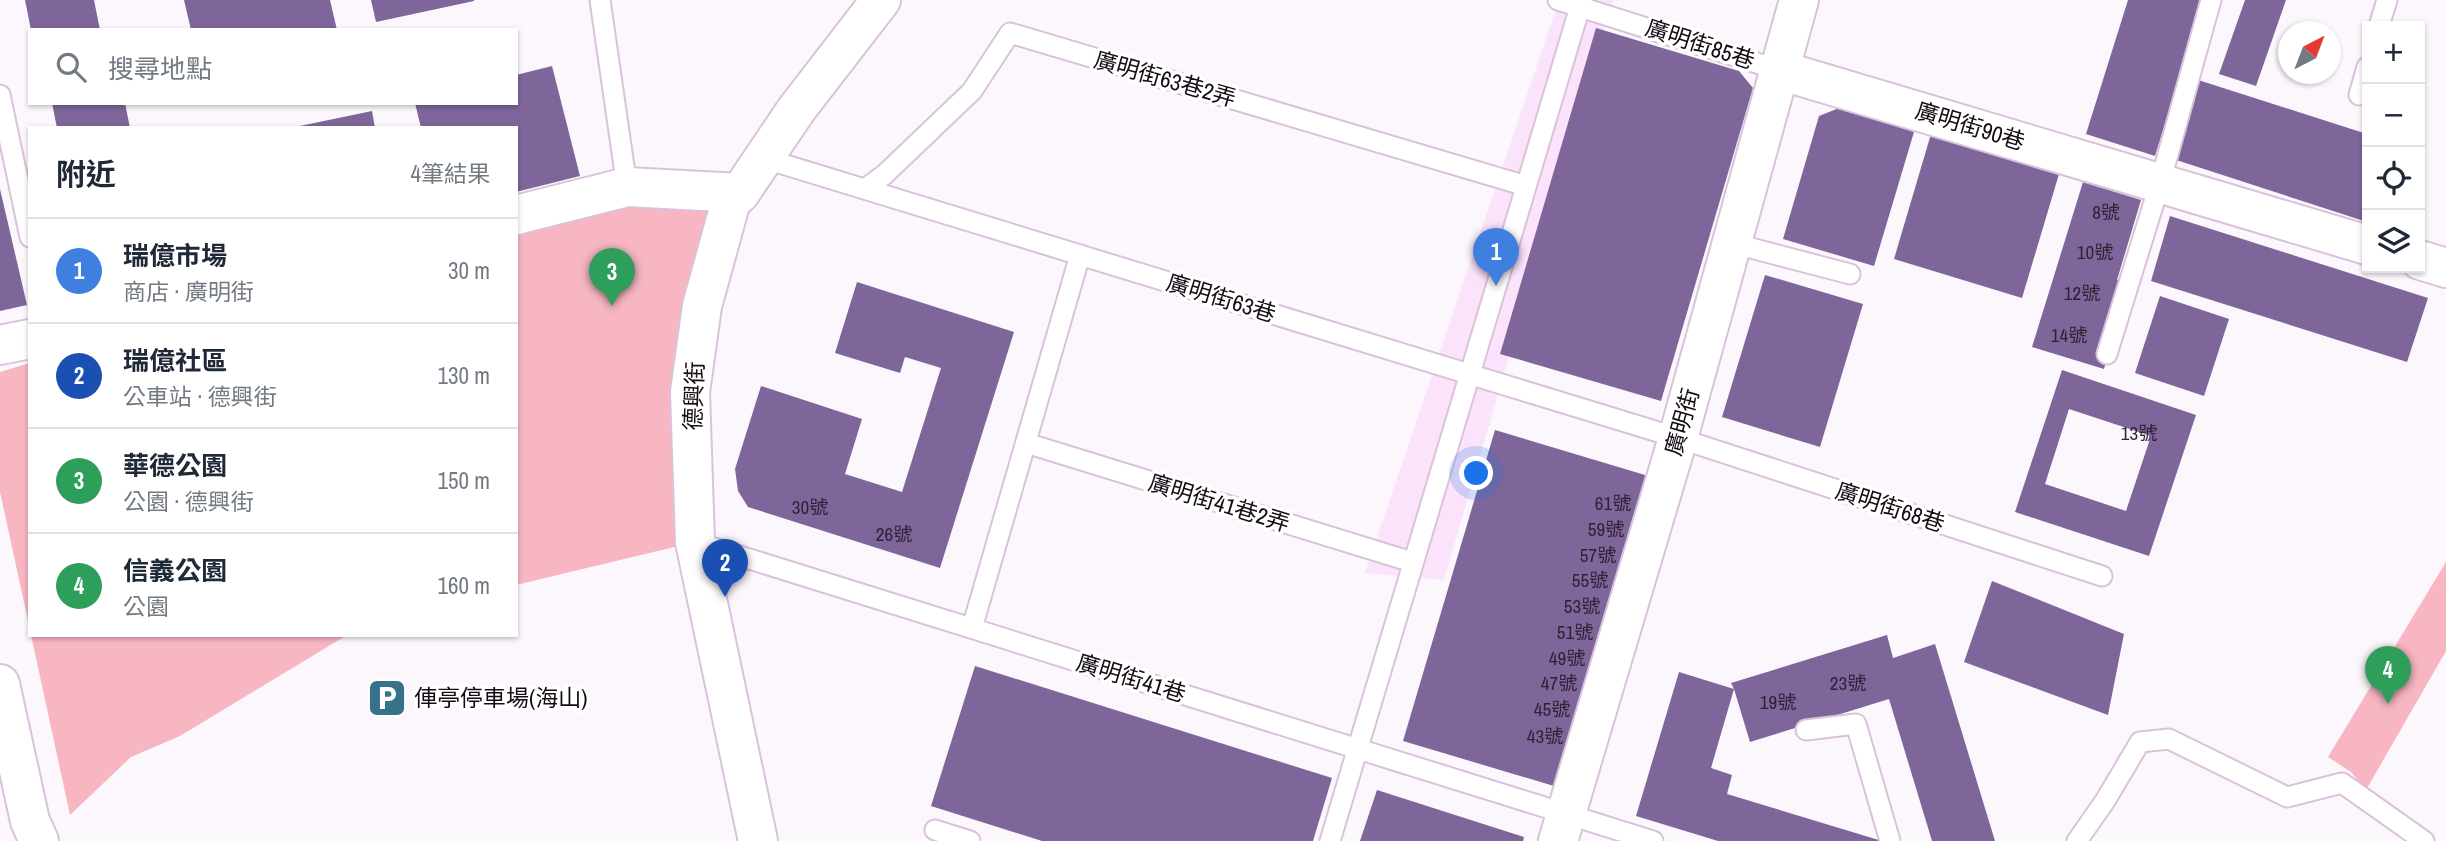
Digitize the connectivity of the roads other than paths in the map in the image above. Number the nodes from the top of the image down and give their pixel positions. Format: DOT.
graph roads {
  1 [pos="600,0"];
  2 [pos="881,0"];
  3 [pos="1558,0"];
  4 [pos="1799,0"];
  5 [pos="2211,0"];
  6 [pos="2387,0"];
  7 [pos="1581,3"];
  8 [pos="2381,21"];
  9 [pos="1779,70"];
  10 [pos="2362,84"];
  11 [pos="0,95"];
  12 [pos="2359,95"];
  13 [pos="764,158"];
  14 [pos="2160,183"];
  15 [pos="1526,186"];
  16 [pos="627,187"];
  17 [pos="864,189"];
  18 [pos="740,193"];
  19 [pos="518,214"];
  20 [pos="28,228"];
  21 [pos="1732,243"];
  22 [pos="2362,243"];
  23 [pos="1080,255"];
  24 [pos="2425,262"];
  25 [pos="2446,268"];
  26 [pos="1850,274"];
  27 [pos="28,339"];
  28 [pos="0,345"];
  29 [pos="2107,354"];
  30 [pos="1468,374"];
  31 [pos="1678,438"];
  32 [pos="1026,443"];
  33 [pos="695,542"];
  34 [pos="1412,562"];
  35 [pos="2102,576"];
  36 [pos="972,628"];
  37 [pos="0,684"];
  38 [pos="1806,730"];
  39 [pos="1356,748"];
  40 [pos="1562,827"];
  41 [pos="934,830"];
  42 [pos="34,831"];
  43 [pos="758,841"];
  44 [pos="970,841"];
  45 [pos="1330,841"];
  46 [pos="1653,841"];
  47 [pos="1890,841"];
  48 [pos="2077,841"];
  49 [pos="2424,841"];
  1 -- 16 [label="lane"];
  2 -- 13 [label="street, 德興街"];
  3 -- 7 [label="lane, 廣明街85巷"];
  4 -- 9 [label="street, 廣明街"];
  5 -- 14 [label="lane"];
  6 -- 8 [label="lane"];
  7 -- 9 [label="lane, 廣明街85巷"];
  7 -- 15 [label="lane"];
  9 -- 14 [label="street, 廣明街90巷"];
  9 -- 21 [label="street, 廣明街"];
  10 -- 12 [label="lane"];
  11 -- 20 [label="lane"];
  13 -- 17 [label="lane, 廣明街63巷"];
  13 -- 18 [label="street, 德興街"];
  14 -- 22 [label="street, 廣明街90巷"];
  14 -- 29 [label="lane"];
  15 -- 17 [label="lane, 廣明街63巷2弄"];
  15 -- 30 [label="lane"];
  16 -- 18 [label="street"];
  16 -- 19 [label="street"];
  17 -- 23 [label="lane, 廣明街63巷"];
  18 -- 33 [label="street, 德興街"];
  21 -- 26 [label="lane"];
  21 -- 31 [label="street, 廣明街"];
  23 -- 30 [label="lane, 廣明街63巷"];
  23 -- 32 [label="lane"];
  24 -- 25 [label="street"];
  27 -- 28 [label="street"];
  30 -- 31 [label="lane, 廣明街63巷"];
  30 -- 34 [label="lane"];
  31 -- 35 [label="lane, 廣明街68巷"];
  31 -- 40 [label="street, 廣明街"];
  32 -- 34 [label="lane, 廣明街41巷2弄"];
  32 -- 36 [label="lane"];
  33 -- 36 [label="lane, 廣明街41巷"];
  33 -- 43 [label="street, 德興街"];
  34 -- 39 [label="lane"];
  36 -- 39 [label="lane, 廣明街41巷"];
  37 -- 42 [label="street"];
  38 -- 47 [label="lane"];
  39 -- 40 [label="lane, 廣明街41巷"];
  39 -- 45 [label="lane"];
  40 -- 46 [label="lane, 廣明街41巷"];
  41 -- 44 [label="lane"];
  48 -- 49 [label="lane"];
}
